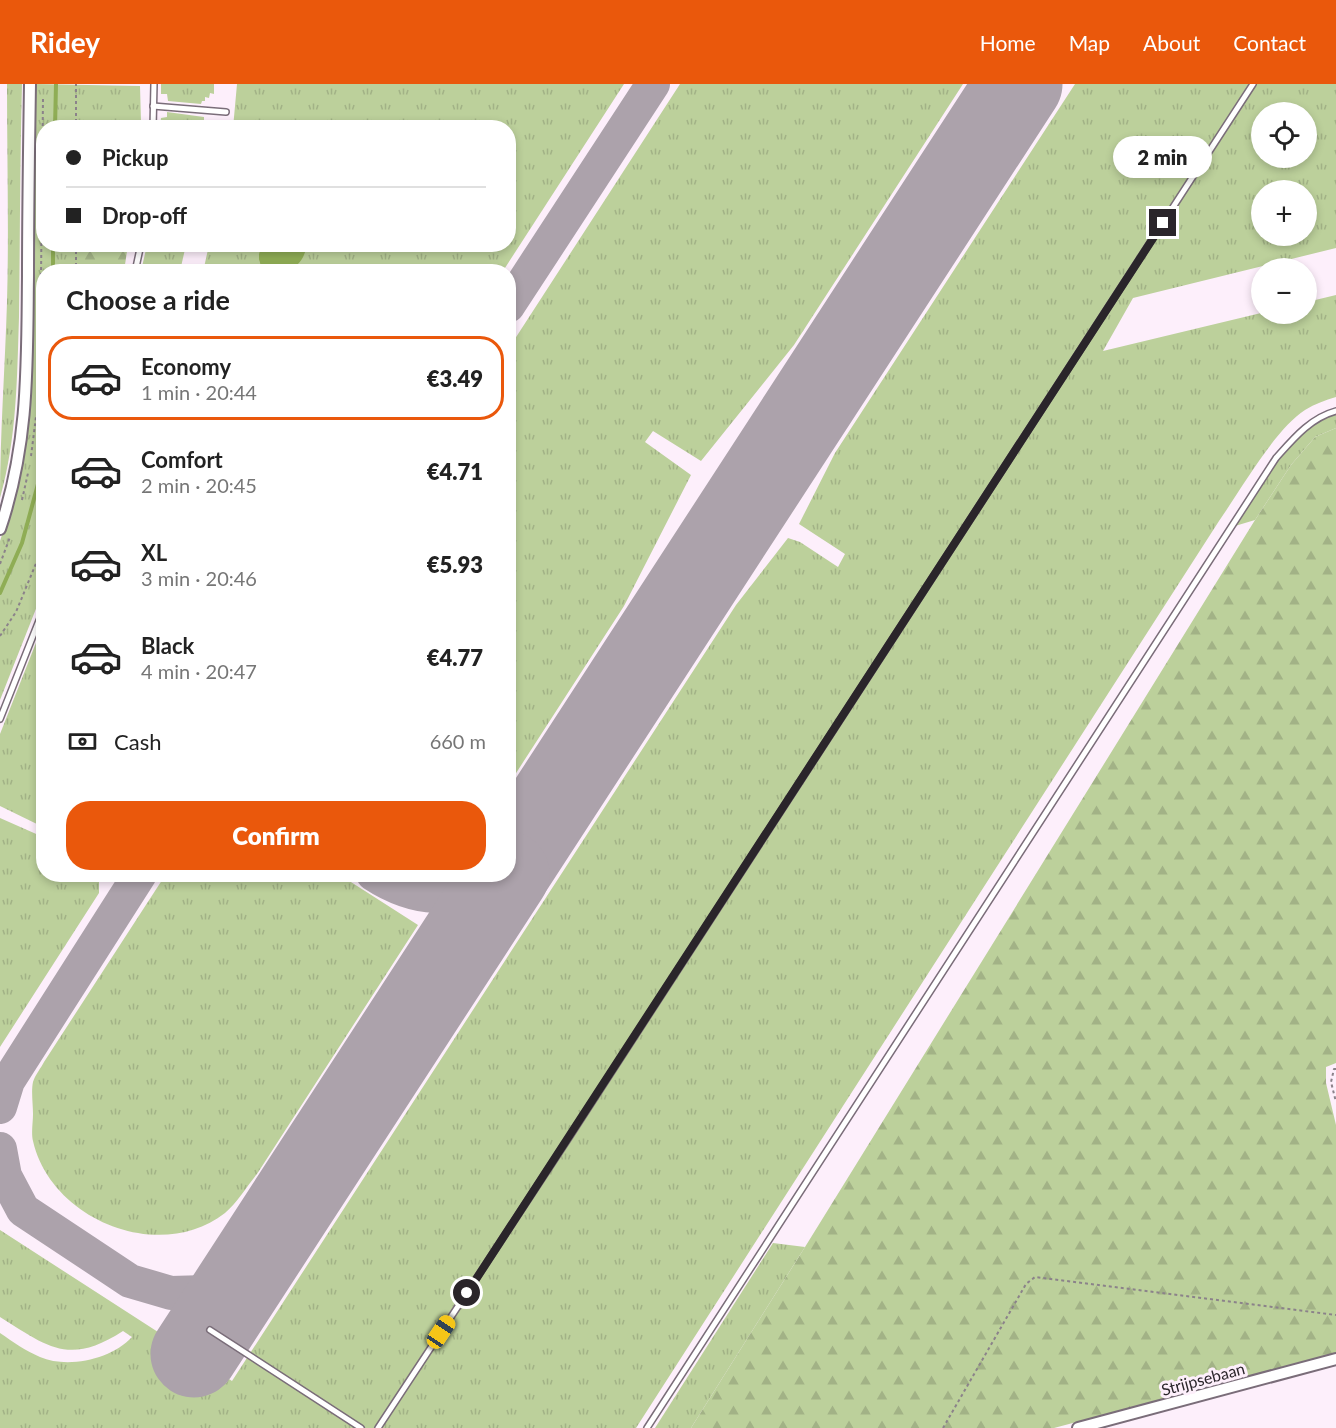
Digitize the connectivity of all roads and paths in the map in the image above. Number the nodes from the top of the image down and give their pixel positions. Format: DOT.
graph roads {
  1 [pos="30,84"];
  2 [pos="76,84"];
  3 [pos="154,84"];
  4 [pos="1253,84"];
  5 [pos="153,106"];
  6 [pos="226,112"];
  7 [pos="76,120"];
  8 [pos="153,120"];
  9 [pos="1336,411"];
  10 [pos="0,529"];
  11 [pos="36,563"];
  12 [pos="36,628"];
  13 [pos="0,636"];
  14 [pos="0,719"];
  15 [pos="1336,1069"];
  16 [pos="1336,1102"];
  17 [pos="1336,1315"];
  18 [pos="210,1330"];
  19 [pos="1336,1359"];
  20 [pos="361,1428"];
  21 [pos="378,1428"];
  22 [pos="647,1428"];
  23 [pos="943,1428"];
  24 [pos="1078,1428"];
  1 -- 10 [label="street"];
  2 -- 7 [label="path"];
  3 -- 5 [label="lane"];
  4 -- 21 [label="lane"];
  5 -- 6 [label="lane"];
  5 -- 8 [label="lane"];
  9 -- 22 [label="lane"];
  11 -- 13 [label="path"];
  12 -- 14 [label="lane"];
  15 -- 16 [label="path"];
  17 -- 23 [label="path"];
  18 -- 20 [label="lane"];
  19 -- 24 [label="street, Strijpsebaan"];
}
